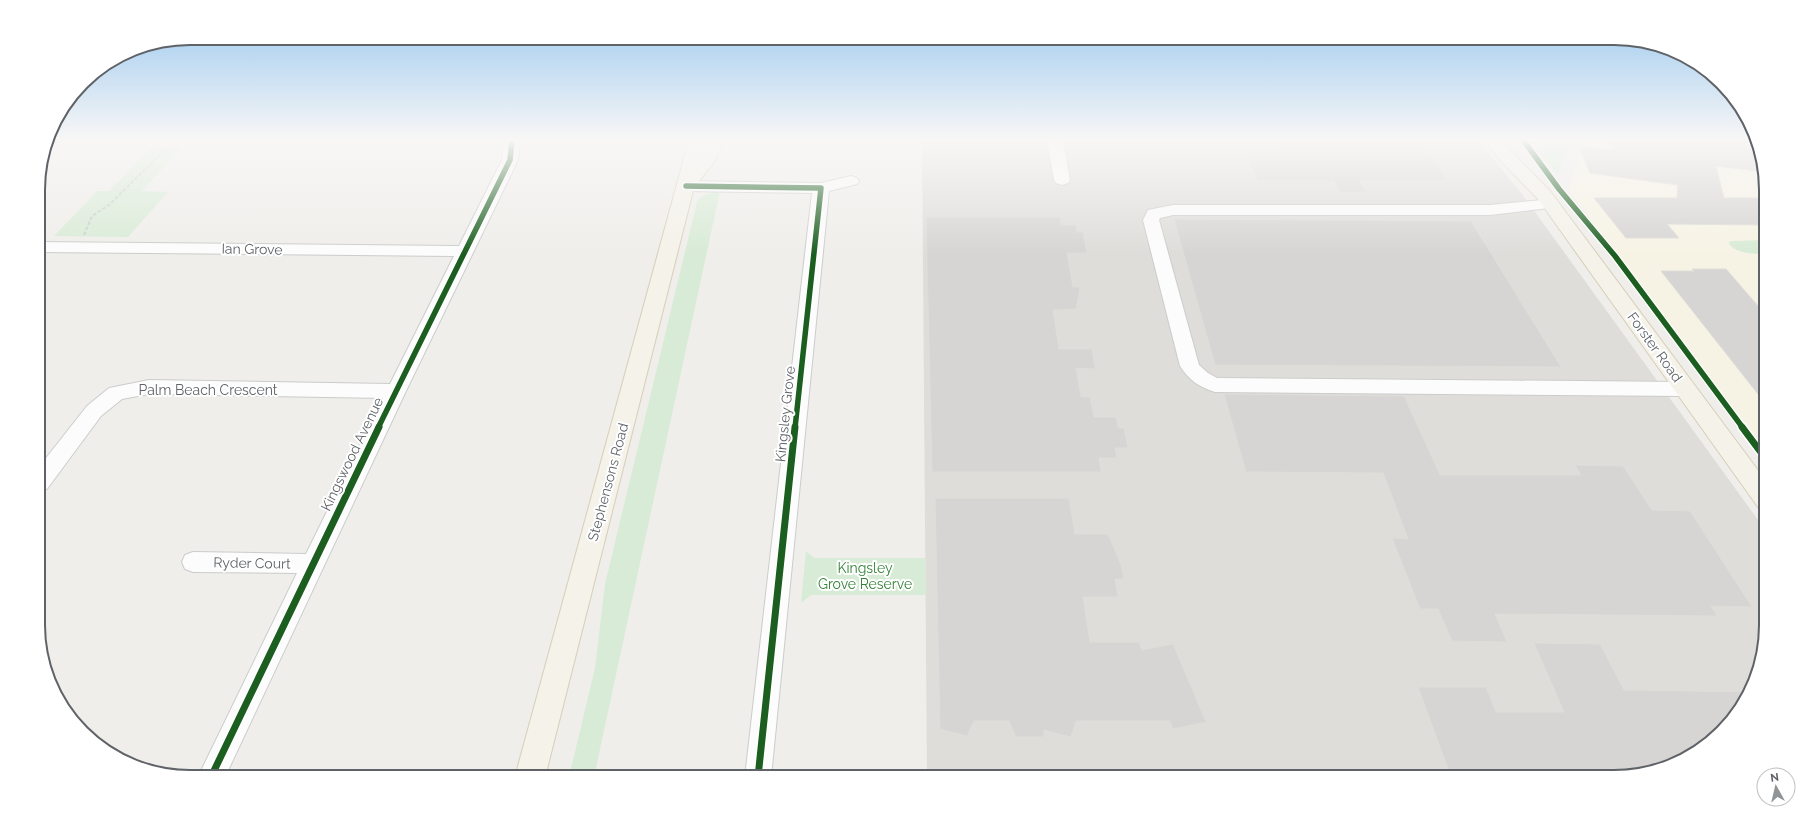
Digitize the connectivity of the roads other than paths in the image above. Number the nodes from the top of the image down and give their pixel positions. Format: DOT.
graph roads {
  1 [pos="501,178"];
  2 [pos="688,178"];
  3 [pos="692,178"];
  4 [pos="1527,178"];
  5 [pos="1537,178"];
  6 [pos="851,180"];
  7 [pos="686,186"];
  8 [pos="821,188"];
  9 [pos="1548,200"];
  10 [pos="45,247"];
  11 [pos="465,251"];
  12 [pos="1685,389"];
  13 [pos="396,391"];
  14 [pos="45,475"];
  15 [pos="1759,490"];
  16 [pos="193,562"];
  17 [pos="312,564"];
  18 [pos="214,770"];
  19 [pos="532,770"];
  20 [pos="759,770"];
  1 -- 11 [label="street, Kingswood Avenue"];
  2 -- 7 [label="main road, Stephensons Road"];
  3 -- 7 [label="main road, Stephensons Road"];
  4 -- 9 [label="main road, Forster Road"];
  5 -- 9 [label="main road, Forster Road"];
  6 -- 8 [label="street"];
  7 -- 8 [label="street"];
  7 -- 19 [label="main road, Stephensons Road"];
  8 -- 20 [label="street, Kingsley Grove"];
  9 -- 12 [label="main road, Forster Road"];
  9 -- 12 [label="street"];
  10 -- 11 [label="street, Ian Grove"];
  11 -- 13 [label="street, Kingswood Avenue"];
  12 -- 15 [label="main road, Forster Road"];
  13 -- 14 [label="street, Palm Beach Crescent"];
  13 -- 17 [label="street, Kingswood Avenue"];
  16 -- 17 [label="street, Ryder Court"];
  17 -- 18 [label="street, Kingswood Avenue"];
}
